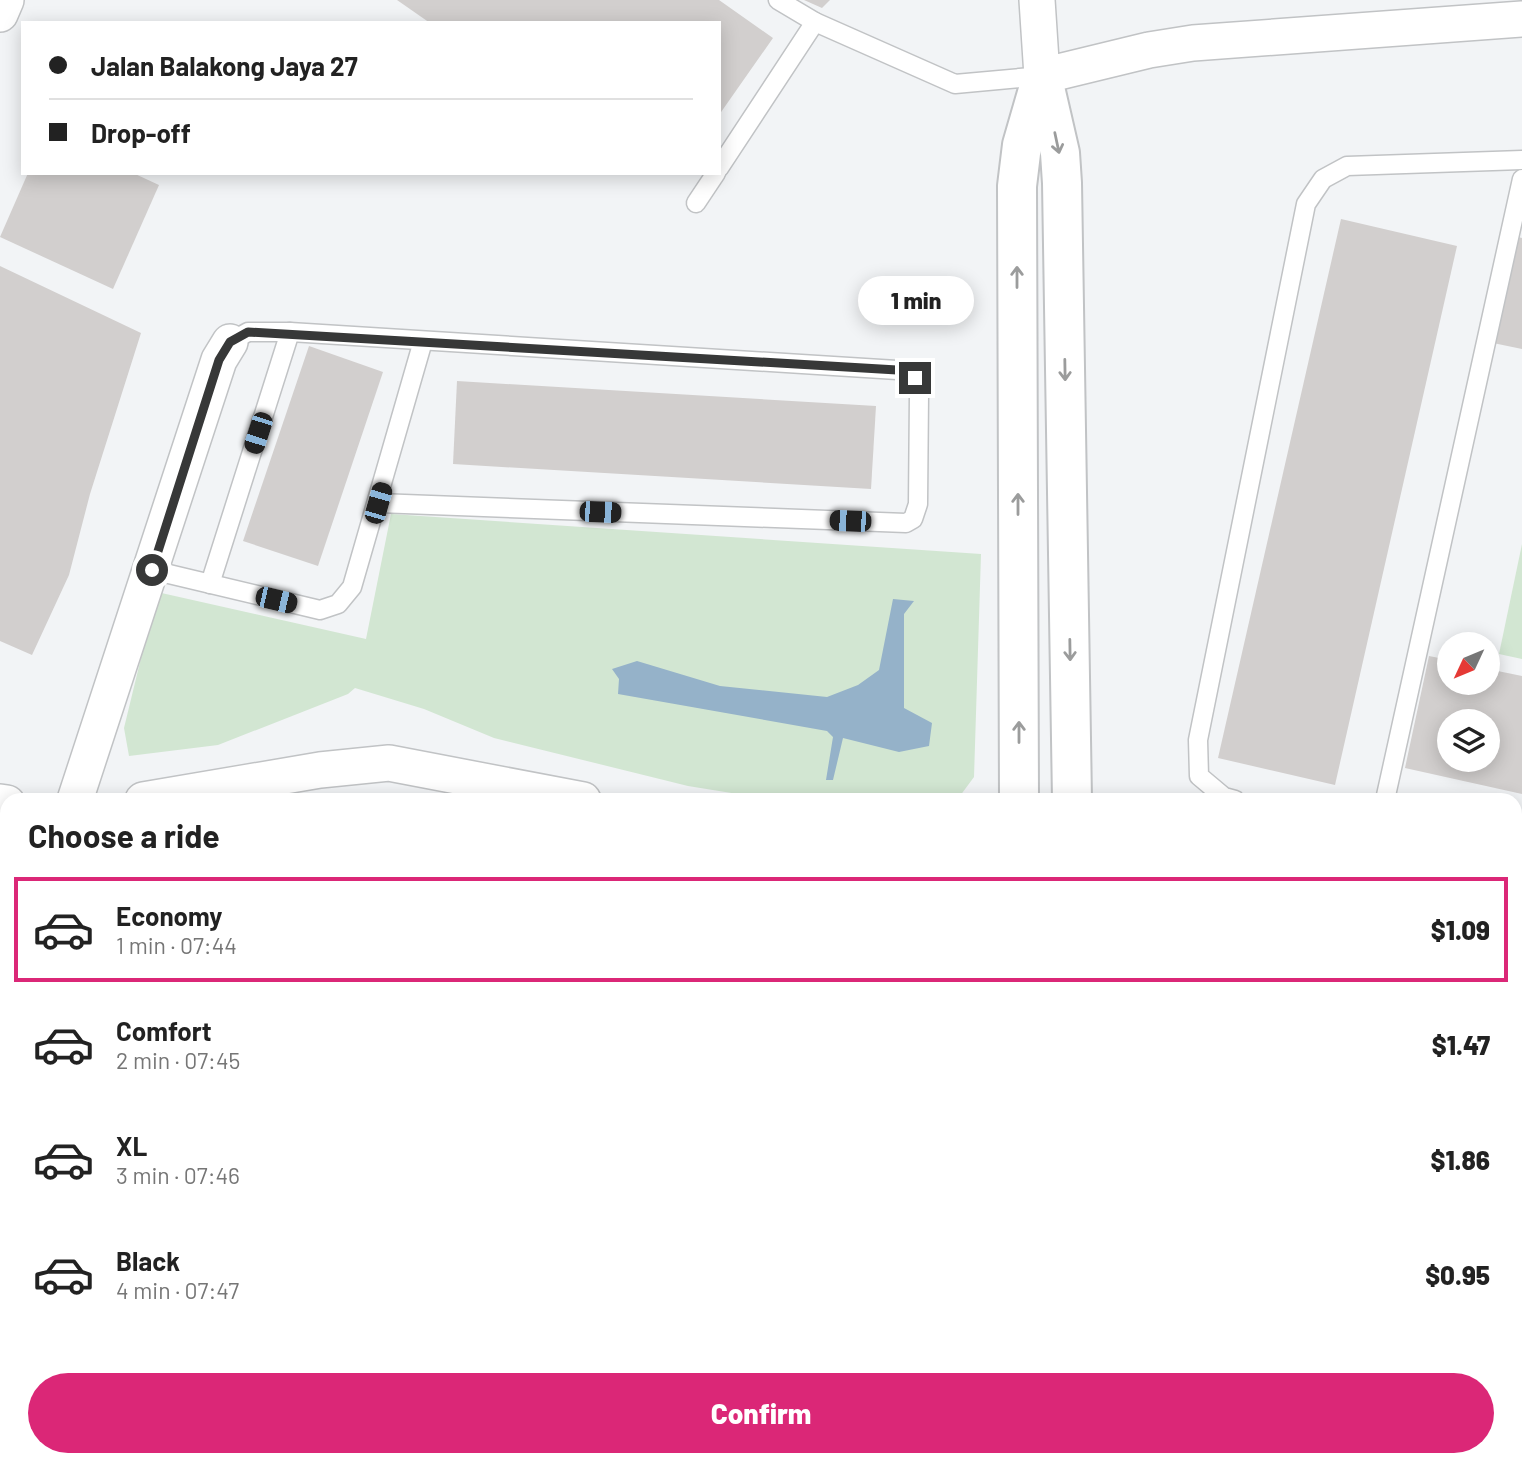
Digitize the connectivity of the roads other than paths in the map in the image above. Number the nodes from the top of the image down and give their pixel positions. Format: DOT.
graph roads {
  1 [pos="6,0"];
  2 [pos="778,0"];
  3 [pos="1037,0"];
  4 [pos="0,13"];
  5 [pos="1522,19"];
  6 [pos="815,22"];
  7 [pos="1042,76"];
  8 [pos="1522,160"];
  9 [pos="721,165"];
  10 [pos="715,175"];
  11 [pos="1522,180"];
  12 [pos="696,203"];
  13 [pos="1518,208"];
  14 [pos="290,332"];
  15 [pos="423,341"];
  16 [pos="230,342"];
  17 [pos="378,503"];
  18 [pos="152,570"];
  19 [pos="210,584"];
  20 [pos="77,793"];
  21 [pos="184,793"];
  22 [pos="546,793"];
  23 [pos="1019,793"];
  24 [pos="1072,793"];
  25 [pos="1219,793"];
  26 [pos="1387,793"];
  1 -- 4 [label="street"];
  2 -- 6 [label="lane"];
  3 -- 7 [label="street"];
  5 -- 7 [label="street"];
  6 -- 7 [label="lane"];
  6 -- 9 [label="lane"];
  23 -- 7 [label="street, one-way"];
  7 -- 24 [label="street, one-way"];
  8 -- 25 [label="lane"];
  10 -- 12 [label="lane"];
  11 -- 13 [label="lane"];
  13 -- 26 [label="lane"];
  14 -- 15 [label="lane"];
  14 -- 16 [label="lane"];
  14 -- 19 [label="lane"];
  15 -- 17 [label="lane"];
  15 -- 17 [label="lane"];
  16 -- 18 [label="street"];
  17 -- 19 [label="lane"];
  18 -- 19 [label="lane"];
  18 -- 20 [label="street"];
  21 -- 22 [label="street"];
}
